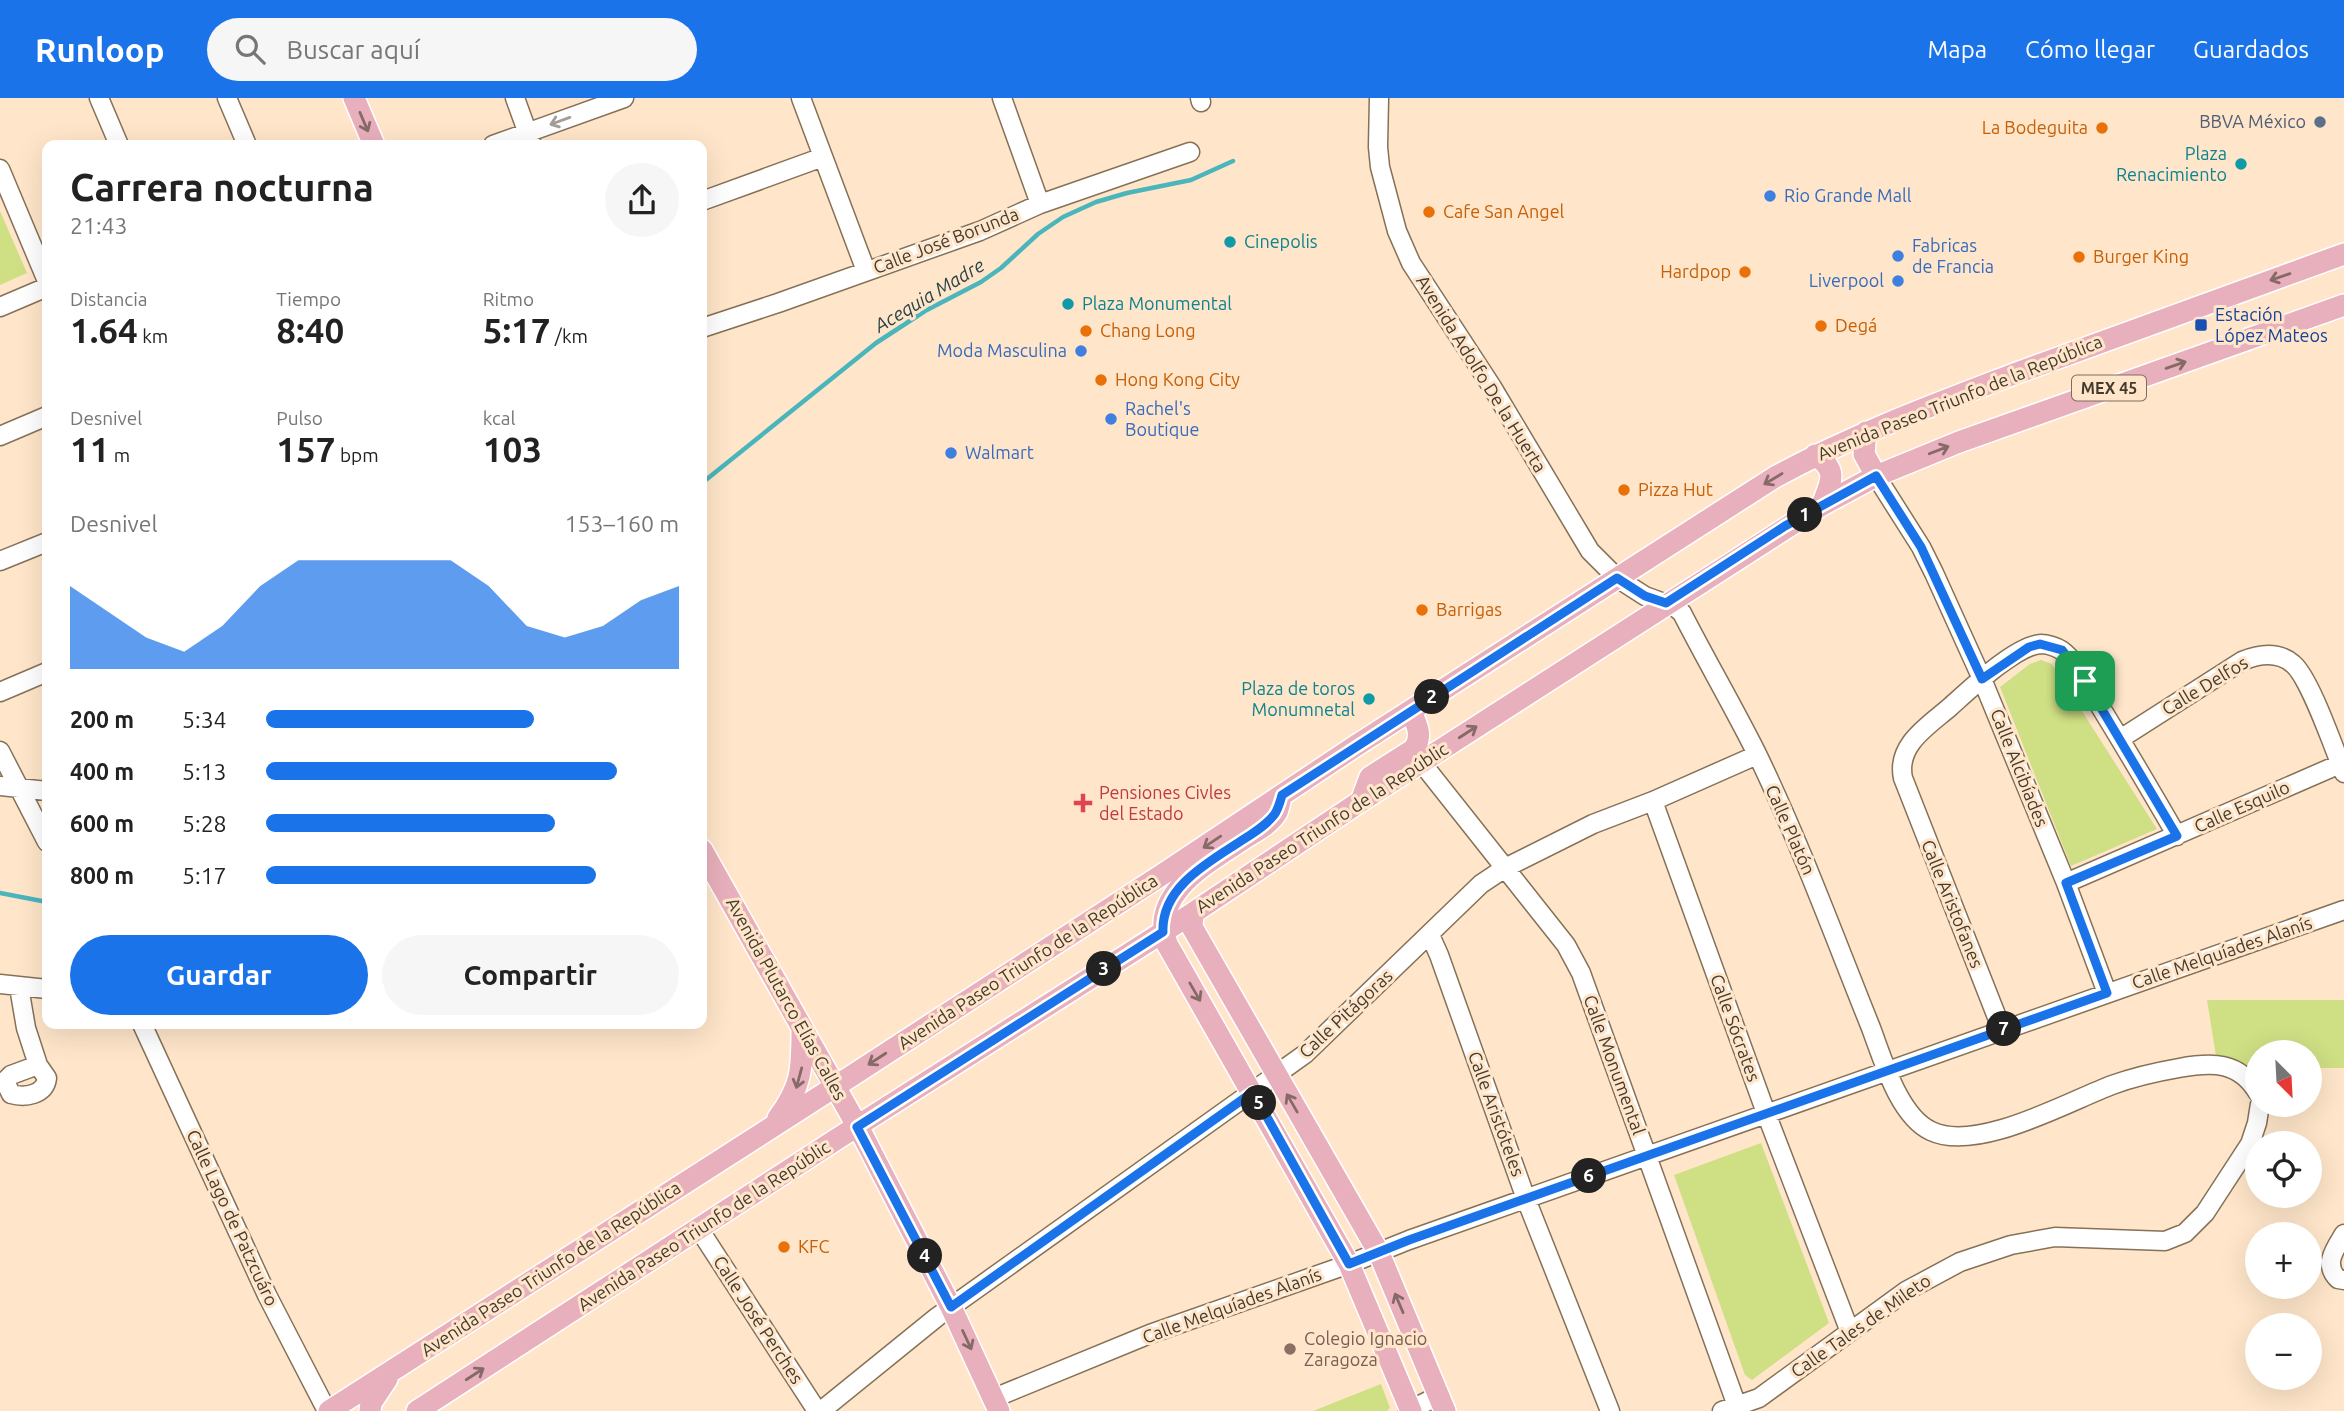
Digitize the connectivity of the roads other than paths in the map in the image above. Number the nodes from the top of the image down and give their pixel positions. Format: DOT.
graph roads {
  1 [pos="99,98"];
  2 [pos="227,98"];
  3 [pos="354,98"];
  4 [pos="515,98"];
  5 [pos="625,98"];
  6 [pos="801,98"];
  7 [pos="1002,98"];
  8 [pos="1379,98"];
  9 [pos="529,139"];
  10 [pos="117,140"];
  11 [pos="245,140"];
  12 [pos="372,140"];
  13 [pos="1190,152"];
  14 [pos="823,157"];
  15 [pos="0,169"];
  16 [pos="707,199"];
  17 [pos="1040,204"];
  18 [pos="2344,254"];
  19 [pos="42,269"];
  20 [pos="866,271"];
  21 [pos="42,289"];
  22 [pos="2344,305"];
  23 [pos="0,307"];
  24 [pos="707,326"];
  25 [pos="42,418"];
  26 [pos="1866,432"];
  27 [pos="0,436"];
  28 [pos="1815,455"];
  29 [pos="1876,476"];
  30 [pos="1822,505"];
  31 [pos="42,544"];
  32 [pos="0,561"];
  33 [pos="1617,578"];
  34 [pos="1666,603"];
  35 [pos="42,675"];
  36 [pos="1982,679"];
  37 [pos="0,692"];
  38 [pos="1411,711"];
  39 [pos="2120,739"];
  40 [pos="0,751"];
  41 [pos="1757,755"];
  42 [pos="1421,762"];
  43 [pos="2342,768"];
  44 [pos="0,786"];
  45 [pos="19,787"];
  46 [pos="42,790"];
  47 [pos="1282,795"];
  48 [pos="1361,801"];
  49 [pos="1653,801"];
  50 [pos="42,832"];
  51 [pos="2177,836"];
  52 [pos="707,859"];
  53 [pos="1210,862"];
  54 [pos="1505,868"];
  55 [pos="2066,883"];
  56 [pos="1226,891"];
  57 [pos="2344,910"];
  58 [pos="1193,913"];
  59 [pos="1163,932"];
  60 [pos="1430,935"];
  61 [pos="0,984"];
  62 [pos="19,987"];
  63 [pos="42,989"];
  64 [pos="2107,993"];
  65 [pos="802,1025"];
  66 [pos="144,1029"];
  67 [pos="2002,1030"];
  68 [pos="38,1065"];
  69 [pos="1887,1071"];
  70 [pos="1276,1075"];
  71 [pos="2245,1076"];
  72 [pos="836,1086"];
  73 [pos="1253,1092"];
  74 [pos="1766,1113"];
  75 [pos="2259,1117"];
  76 [pos="774,1124"];
  77 [pos="857,1127"];
  78 [pos="1647,1156"];
  79 [pos="1526,1199"];
  80 [pos="699,1229"];
  81 [pos="2344,1234"];
  82 [pos="1379,1253"];
  83 [pos="1349,1264"];
  84 [pos="2344,1280"];
  85 [pos="951,1307"];
  86 [pos="1850,1332"];
  87 [pos="393,1372"];
  88 [pos="1441,1404"];
  89 [pos="997,1405"];
  90 [pos="431,1407"];
  91 [pos="1729,1409"];
  92 [pos="328,1411"];
  93 [pos="370,1411"];
  94 [pos="819,1411"];
  95 [pos="1410,1411"];
  96 [pos="1610,1411"];
  1 -- 10 [label="street"];
  2 -- 11 [label="street"];
  3 -- 12 [label="main road, one-way"];
  4 -- 9 [label="street"];
  5 -- 9 [label="street, one-way"];
  6 -- 14 [label="street"];
  7 -- 17 [label="street"];
  8 -- 33 [label="street, Avenida Adolfo De la Huerta"];
  13 -- 17 [label="street, Calle José Borunda"];
  14 -- 16 [label="street"];
  14 -- 20 [label="street"];
  15 -- 19 [label="street"];
  17 -- 20 [label="street, Calle José Borunda"];
  18 -- 26 [label="main road, Avenida Paseo Triunfo de la República / MEX 45, one-way"];
  20 -- 24 [label="street, Calle José Borunda"];
  21 -- 23 [label="street"];
  29 -- 22 [label="main road, MEX 45, one-way"];
  25 -- 27 [label="street"];
  26 -- 28 [label="main road, Avenida Paseo Triunfo de la República / MEX 45"];
  26 -- 29 [label="main road"];
  28 -- 30 [label="main road"];
  28 -- 33 [label="main road, Avenida Paseo Triunfo de la República / MEX 45, one-way"];
  29 -- 30 [label="main road, Avenida Paseo Triunfo de la Repúblic / MEX 45"];
  29 -- 36 [label="street, Calle Alcibíades"];
  30 -- 34 [label="main road, Avenida Paseo Triunfo de la Repúblic / MEX 45"];
  31 -- 32 [label="street"];
  33 -- 34 [label="street, Avenida Adolfo De la Huerta"];
  33 -- 38 [label="main road, Avenida Paseo Triunfo de la República / MEX 45"];
  34 -- 41 [label="street, Calle Platón"];
  42 -- 34 [label="main road, Avenida Paseo Triunfo de la Repúblic / MEX 45, one-way"];
  35 -- 37 [label="street"];
  36 -- 39 [label="street"];
  36 -- 55 [label="street, Calle Alcibíades"];
  36 -- 67 [label="street, Calle Aristofanes"];
  38 -- 47 [label="main road, Avenida Paseo Triunfo de la República / MEX 45"];
  38 -- 48 [label="main road"];
  39 -- 43 [label="street, Calle Delfos"];
  39 -- 51 [label="street"];
  40 -- 45 [label="street"];
  41 -- 49 [label="street, Calle Pitágoras"];
  41 -- 69 [label="street, Calle Platón"];
  42 -- 48 [label="main road, Avenida Paseo Triunfo de la Repúblic / MEX 45"];
  42 -- 54 [label="street, Calle Monumental"];
  43 -- 51 [label="street, Calle Esquilo"];
  44 -- 45 [label="street"];
  45 -- 46 [label="street"];
  45 -- 50 [label="street"];
  47 -- 53 [label="main road"];
  47 -- 72 [label="main road, Avenida Paseo Triunfo de la República / MEX 45, one-way"];
  48 -- 56 [label="main road, Avenida Paseo Triunfo de la Repúblic / MEX 45"];
  49 -- 54 [label="street, Calle Pitágoras"];
  49 -- 74 [label="street, Calle Sócrates"];
  51 -- 55 [label="street, Calle Esquilo"];
  52 -- 65 [label="main road, Avenida Plutarco Elías Calles"];
  53 -- 56 [label="main road"];
  53 -- 59 [label="main road"];
  54 -- 60 [label="street, Calle Pitágoras"];
  54 -- 78 [label="street, Calle Monumental"];
  55 -- 64 [label="street, Calle Alcibíades"];
  56 -- 58 [label="main road, Avenida Paseo Triunfo de la Repúblic / MEX 45"];
  57 -- 64 [label="street, Calle Melquíades Alanís"];
  58 -- 59 [label="main road, Avenida Paseo Triunfo de la Repúblic / MEX 45"];
  58 -- 70 [label="main road"];
  59 -- 73 [label="main road, one-way"];
  59 -- 77 [label="main road, Avenida Paseo Triunfo de la Repúblic / MEX 45"];
  60 -- 70 [label="street, Calle Pitágoras"];
  60 -- 79 [label="street, Calle Aristóteles"];
  61 -- 62 [label="street"];
  62 -- 63 [label="street"];
  62 -- 68 [label="street"];
  64 -- 67 [label="street, Calle Melquíades Alanís"];
  65 -- 72 [label="main road, Avenida Plutarco Elías Calles"];
  65 -- 76 [label="main road, one-way"];
  66 -- 92 [label="street, Calle Lago de Patzcuáro"];
  67 -- 69 [label="street, Calle Melquíades Alanís"];
  69 -- 71 [label="street"];
  69 -- 74 [label="street, Calle Melquíades Alanís"];
  70 -- 73 [label="street, Calle Pitágoras"];
  82 -- 70 [label="main road, one-way"];
  72 -- 76 [label="main road, Avenida Paseo Triunfo de la República / MEX 45"];
  72 -- 77 [label="main road, Avenida Plutarco Elías Calles"];
  73 -- 83 [label="main road"];
  73 -- 85 [label="street, Calle Pitágoras"];
  74 -- 78 [label="street, Calle Melquíades Alanís"];
  74 -- 86 [label="street, Calle Sócrates"];
  75 -- 86 [label="street, Calle Tales de Mileto"];
  76 -- 87 [label="main road, Avenida Paseo Triunfo de la República / MEX 45"];
  77 -- 80 [label="main road, Avenida Paseo Triunfo de la Repúblic / MEX 45"];
  77 -- 85 [label="main road, Avenida Plutarco Elías Calles"];
  78 -- 79 [label="street, Calle Melquíades Alanís"];
  78 -- 91 [label="street, Calle Monumental"];
  79 -- 82 [label="street, Calle Melquíades Alanís"];
  79 -- 96 [label="street, Calle Aristóteles"];
  90 -- 80 [label="main road, Avenida Paseo Triunfo de la Repúblic / MEX 45, one-way"];
  80 -- 94 [label="street, Calle José Perches"];
  81 -- 84 [label="street"];
  82 -- 83 [label="street, Calle Melquíades Alanís"];
  88 -- 82 [label="main road, one-way"];
  83 -- 89 [label="street, Calle Melquíades Alanís"];
  83 -- 95 [label="main road"];
  85 -- 89 [label="main road, Avenida Plutarco Elías Calles, one-way"];
  85 -- 94 [label="street, Calle Pitágoras"];
  86 -- 91 [label="street, Calle Tales de Mileto"];
  87 -- 92 [label="main road, Avenida Paseo Triunfo de la República / MEX 45"];
  87 -- 93 [label="main road"];
  88 -- 95 [label="street"];
}
